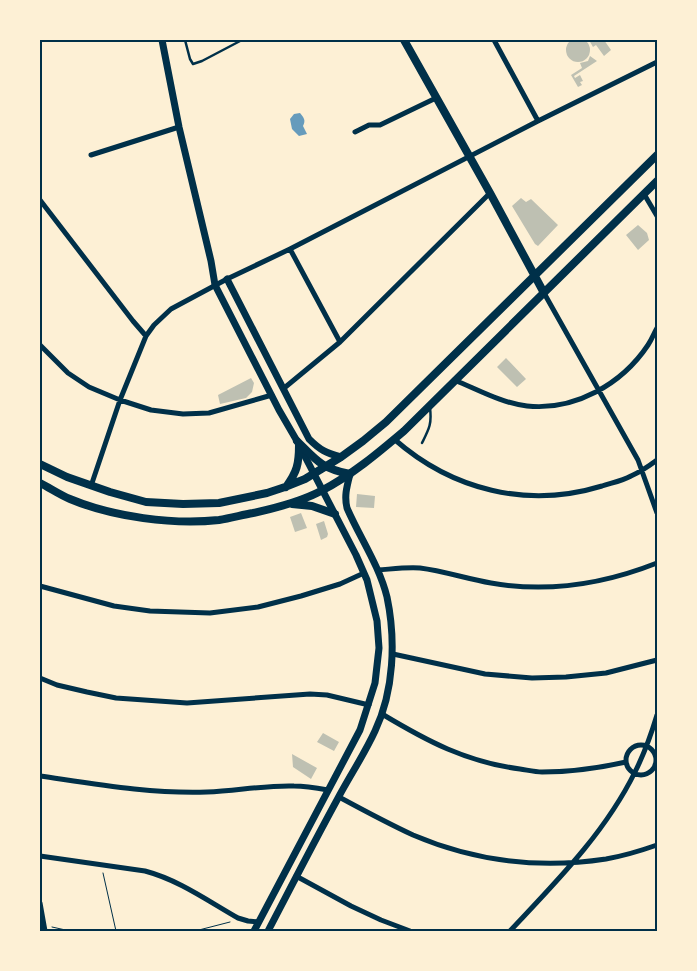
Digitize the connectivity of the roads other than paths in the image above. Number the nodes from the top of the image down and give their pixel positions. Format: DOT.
graph roads {
  1 [pos="162,40"];
  2 [pos="185,40"];
  3 [pos="242,40"];
  4 [pos="404,40"];
  5 [pos="494,40"];
  6 [pos="657,62"];
  7 [pos="436,98"];
  8 [pos="538,121"];
  9 [pos="179,126"];
  10 [pos="355,132"];
  11 [pos="91,154"];
  12 [pos="657,155"];
  13 [pos="469,156"];
  14 [pos="657,181"];
  15 [pos="490,193"];
  16 [pos="644,194"];
  17 [pos="40,200"];
  18 [pos="657,216"];
  19 [pos="290,249"];
  20 [pos="534,277"];
  21 [pos="227,279"];
  22 [pos="215,285"];
  23 [pos="544,292"];
  24 [pos="657,328"];
  25 [pos="146,336"];
  26 [pos="340,342"];
  27 [pos="40,345"];
  28 [pos="454,380"];
  29 [pos="283,390"];
  30 [pos="599,390"];
  31 [pos="272,396"];
  32 [pos="120,400"];
  33 [pos="430,404"];
  34 [pos="394,439"];
  35 [pos="298,443"];
  36 [pos="422,443"];
  37 [pos="341,457"];
  38 [pos="657,460"];
  39 [pos="40,464"];
  40 [pos="325,467"];
  41 [pos="642,470"];
  42 [pos="313,474"];
  43 [pos="350,474"];
  44 [pos="40,483"];
  45 [pos="91,486"];
  46 [pos="285,487"];
  47 [pos="322,490"];
  48 [pos="290,504"];
  49 [pos="657,513"];
  50 [pos="335,514"];
  51 [pos="657,563"];
  52 [pos="378,570"];
  53 [pos="364,573"];
  54 [pos="40,586"];
  55 [pos="393,654"];
  56 [pos="657,660"];
  57 [pos="40,678"];
  58 [pos="369,705"];
  59 [pos="382,714"];
  60 [pos="657,715"];
  61 [pos="647,745"];
  62 [pos="657,755"];
  63 [pos="626,762"];
  64 [pos="634,773"];
  65 [pos="40,776"];
  66 [pos="328,790"];
  67 [pos="338,796"];
  68 [pos="657,845"];
  69 [pos="40,856"];
  70 [pos="572,862"];
  71 [pos="296,876"];
  72 [pos="40,903"];
  73 [pos="259,922"];
  74 [pos="398,929"];
  75 [pos="45,931"];
  76 [pos="254,931"];
  77 [pos="268,931"];
  78 [pos="410,931"];
  79 [pos="510,931"];
  1 -- 9 [label="street"];
  2 -- 3 [label="lane"];
  4 -- 7 [label="main road"];
  5 -- 8 [label="street"];
  6 -- 8 [label="street"];
  7 -- 10 [label="street"];
  7 -- 13 [label="main road"];
  8 -- 13 [label="street"];
  9 -- 11 [label="street"];
  9 -- 22 [label="street"];
  12 -- 20 [label="main road"];
  13 -- 15 [label="main road"];
  13 -- 19 [label="street"];
  14 -- 16 [label="main road"];
  15 -- 20 [label="main road"];
  15 -- 26 [label="street"];
  16 -- 18 [label="street"];
  16 -- 23 [label="main road"];
  17 -- 25 [label="street"];
  19 -- 21 [label="street"];
  19 -- 26 [label="street"];
  20 -- 23 [label="main road"];
  20 -- 37 [label="main road"];
  21 -- 22 [label="street"];
  21 -- 29 [label="street"];
  22 -- 25 [label="street"];
  22 -- 31 [label="street"];
  23 -- 28 [label="main road"];
  23 -- 30 [label="street"];
  24 -- 30 [label="street"];
  25 -- 32 [label="street"];
  26 -- 29 [label="street"];
  27 -- 32 [label="street"];
  28 -- 30 [label="street"];
  28 -- 33 [label="main road"];
  29 -- 37 [label="street"];
  30 -- 41 [label="street"];
  31 -- 32 [label="street"];
  31 -- 35 [label="street"];
  32 -- 45 [label="street"];
  33 -- 34 [label="main road"];
  33 -- 36 [label="lane"];
  34 -- 41 [label="street"];
  34 -- 43 [label="main road"];
  35 -- 40 [label="main road"];
  35 -- 42 [label="street"];
  35 -- 46 [label="main road"];
  37 -- 40 [label="main road"];
  38 -- 41 [label="street"];
  39 -- 45 [label="main road"];
  40 -- 42 [label="main road"];
  40 -- 43 [label="main road"];
  41 -- 49 [label="street"];
  42 -- 46 [label="main road"];
  42 -- 47 [label="street"];
  43 -- 47 [label="main road"];
  43 -- 52 [label="street"];
  44 -- 48 [label="main road"];
  45 -- 46 [label="main road"];
  47 -- 48 [label="main road"];
  47 -- 50 [label="street"];
  48 -- 50 [label="main road"];
  50 -- 53 [label="street"];
  51 -- 52 [label="street"];
  52 -- 55 [label="street"];
  53 -- 54 [label="street"];
  53 -- 58 [label="street"];
  55 -- 56 [label="street"];
  55 -- 59 [label="street"];
  57 -- 58 [label="street"];
  58 -- 66 [label="street"];
  59 -- 63 [label="street"];
  59 -- 67 [label="street"];
  60 -- 61 [label="street"];
  61 -- 62 [label="street"];
  61 -- 63 [label="street"];
  61 -- 64 [label="street"];
  62 -- 64 [label="street"];
  63 -- 64 [label="street"];
  64 -- 70 [label="street"];
  65 -- 66 [label="street"];
  66 -- 73 [label="street"];
  67 -- 70 [label="street"];
  67 -- 71 [label="street"];
  68 -- 70 [label="street"];
  69 -- 73 [label="street"];
  70 -- 79 [label="street"];
  71 -- 74 [label="street"];
  71 -- 77 [label="street"];
  72 -- 75 [label="street"];
  73 -- 76 [label="street"];
  74 -- 78 [label="street"];
}
